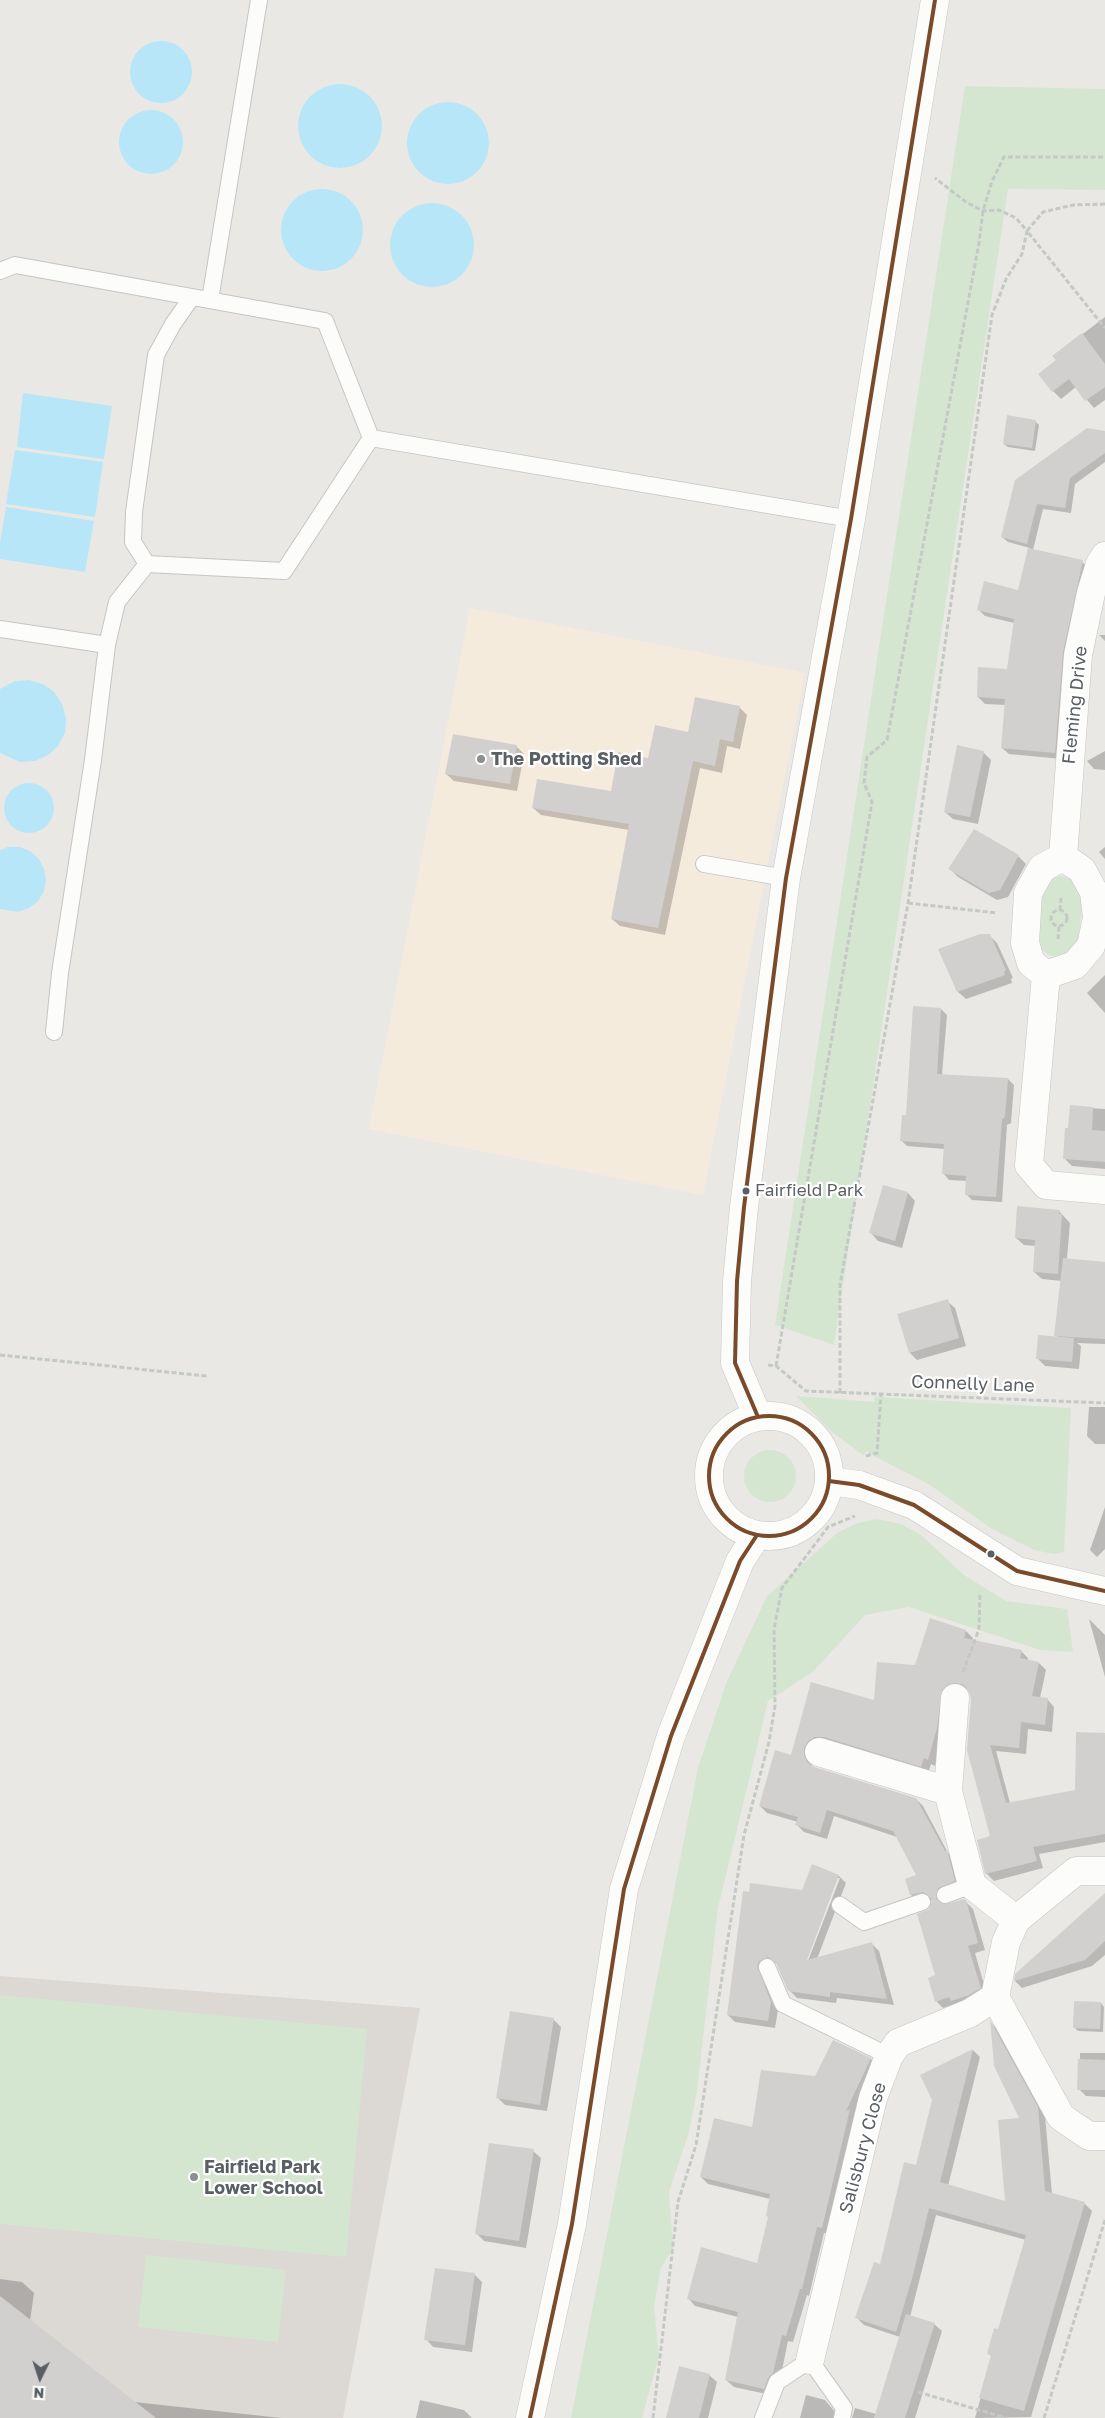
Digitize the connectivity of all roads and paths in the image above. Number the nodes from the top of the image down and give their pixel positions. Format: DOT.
graph roads {
  1 [pos="259,0"];
  2 [pos="935,0"];
  3 [pos="1105,157"];
  4 [pos="930,174"];
  5 [pos="1105,204"];
  6 [pos="983,210"];
  7 [pos="1027,231"];
  8 [pos="0,271"];
  9 [pos="192,297"];
  10 [pos="210,300"];
  11 [pos="1105,328"];
  12 [pos="371,438"];
  13 [pos="850,519"];
  14 [pos="1103,563"];
  15 [pos="147,564"];
  16 [pos="0,629"];
  17 [pos="107,644"];
  18 [pos="1063,857"];
  19 [pos="704,864"];
  20 [pos="786,878"];
  21 [pos="908,903"];
  22 [pos="1026,916"];
  23 [pos="1101,918"];
  24 [pos="1059,926"];
  25 [pos="1057,945"];
  26 [pos="1046,976"];
  27 [pos="54,1032"];
  28 [pos="1105,1190"];
  29 [pos="0,1355"];
  30 [pos="207,1376"];
  31 [pos="840,1393"];
  32 [pos="880,1394"];
  33 [pos="1105,1403"];
  34 [pos="758,1417"];
  35 [pos="862,1456"];
  36 [pos="829,1481"];
  37 [pos="856,1517"];
  38 [pos="757,1535"];
  39 [pos="1105,1591"];
  40 [pos="980,1593"];
  41 [pos="956,1698"];
  42 [pos="819,1752"];
  43 [pos="948,1791"];
  44 [pos="1105,1871"];
  45 [pos="972,1885"];
  46 [pos="945,1895"];
  47 [pos="922,1902"];
  48 [pos="840,1905"];
  49 [pos="1016,1920"];
  50 [pos="767,1967"];
  51 [pos="995,1997"];
  52 [pos="889,2056"];
  53 [pos="1105,2136"];
  54 [pos="1105,2220"];
  55 [pos="810,2360"];
  56 [pos="918,2392"];
  57 [pos="530,2418"];
  58 [pos="653,2418"];
  59 [pos="763,2418"];
  60 [pos="842,2418"];
  61 [pos="1006,2418"];
  62 [pos="1044,2418"];
  1 -- 10 [label="lane"];
  2 -- 13 [label="street"];
  3 -- 6 [label="path"];
  4 -- 6 [label="path"];
  5 -- 7 [label="path"];
  6 -- 7 [label="path"];
  6 -- 31 [label="path, Connelly Lane"];
  7 -- 11 [label="path"];
  7 -- 21 [label="path"];
  8 -- 9 [label="lane"];
  9 -- 10 [label="lane"];
  9 -- 15 [label="lane"];
  10 -- 12 [label="lane"];
  12 -- 13 [label="lane"];
  12 -- 15 [label="lane"];
  13 -- 20 [label="street"];
  14 -- 18 [label="street, Fleming Drive"];
  15 -- 17 [label="lane"];
  16 -- 17 [label="lane"];
  17 -- 27 [label="lane"];
  18 -- 22 [label="street"];
  18 -- 23 [label="street"];
  19 -- 20 [label="lane"];
  20 -- 34 [label="street"];
  21 -- 22 [label="path"];
  21 -- 31 [label="path"];
  22 -- 26 [label="street"];
  23 -- 26 [label="street"];
  24 -- 24 [label="path"];
  24 -- 25 [label="path"];
  26 -- 28 [label="street"];
  29 -- 30 [label="path"];
  31 -- 32 [label="path, Connelly Lane"];
  32 -- 33 [label="path, Connelly Lane"];
  32 -- 35 [label="path"];
  34 -- 36 [label="street"];
  34 -- 38 [label="street"];
  36 -- 38 [label="street"];
  36 -- 39 [label="street"];
  37 -- 58 [label="path"];
  38 -- 57 [label="street"];
  40 -- 41 [label="path"];
  41 -- 43 [label="street"];
  42 -- 43 [label="street"];
  43 -- 45 [label="street"];
  44 -- 49 [label="street"];
  45 -- 46 [label="lane"];
  45 -- 49 [label="street"];
  47 -- 48 [label="lane"];
  49 -- 51 [label="street"];
  50 -- 52 [label="lane"];
  51 -- 52 [label="street, Salisbury Close"];
  51 -- 53 [label="street"];
  52 -- 55 [label="street, Salisbury Close"];
  54 -- 62 [label="path"];
  55 -- 59 [label="lane"];
  55 -- 60 [label="lane"];
  56 -- 61 [label="path"];
}
